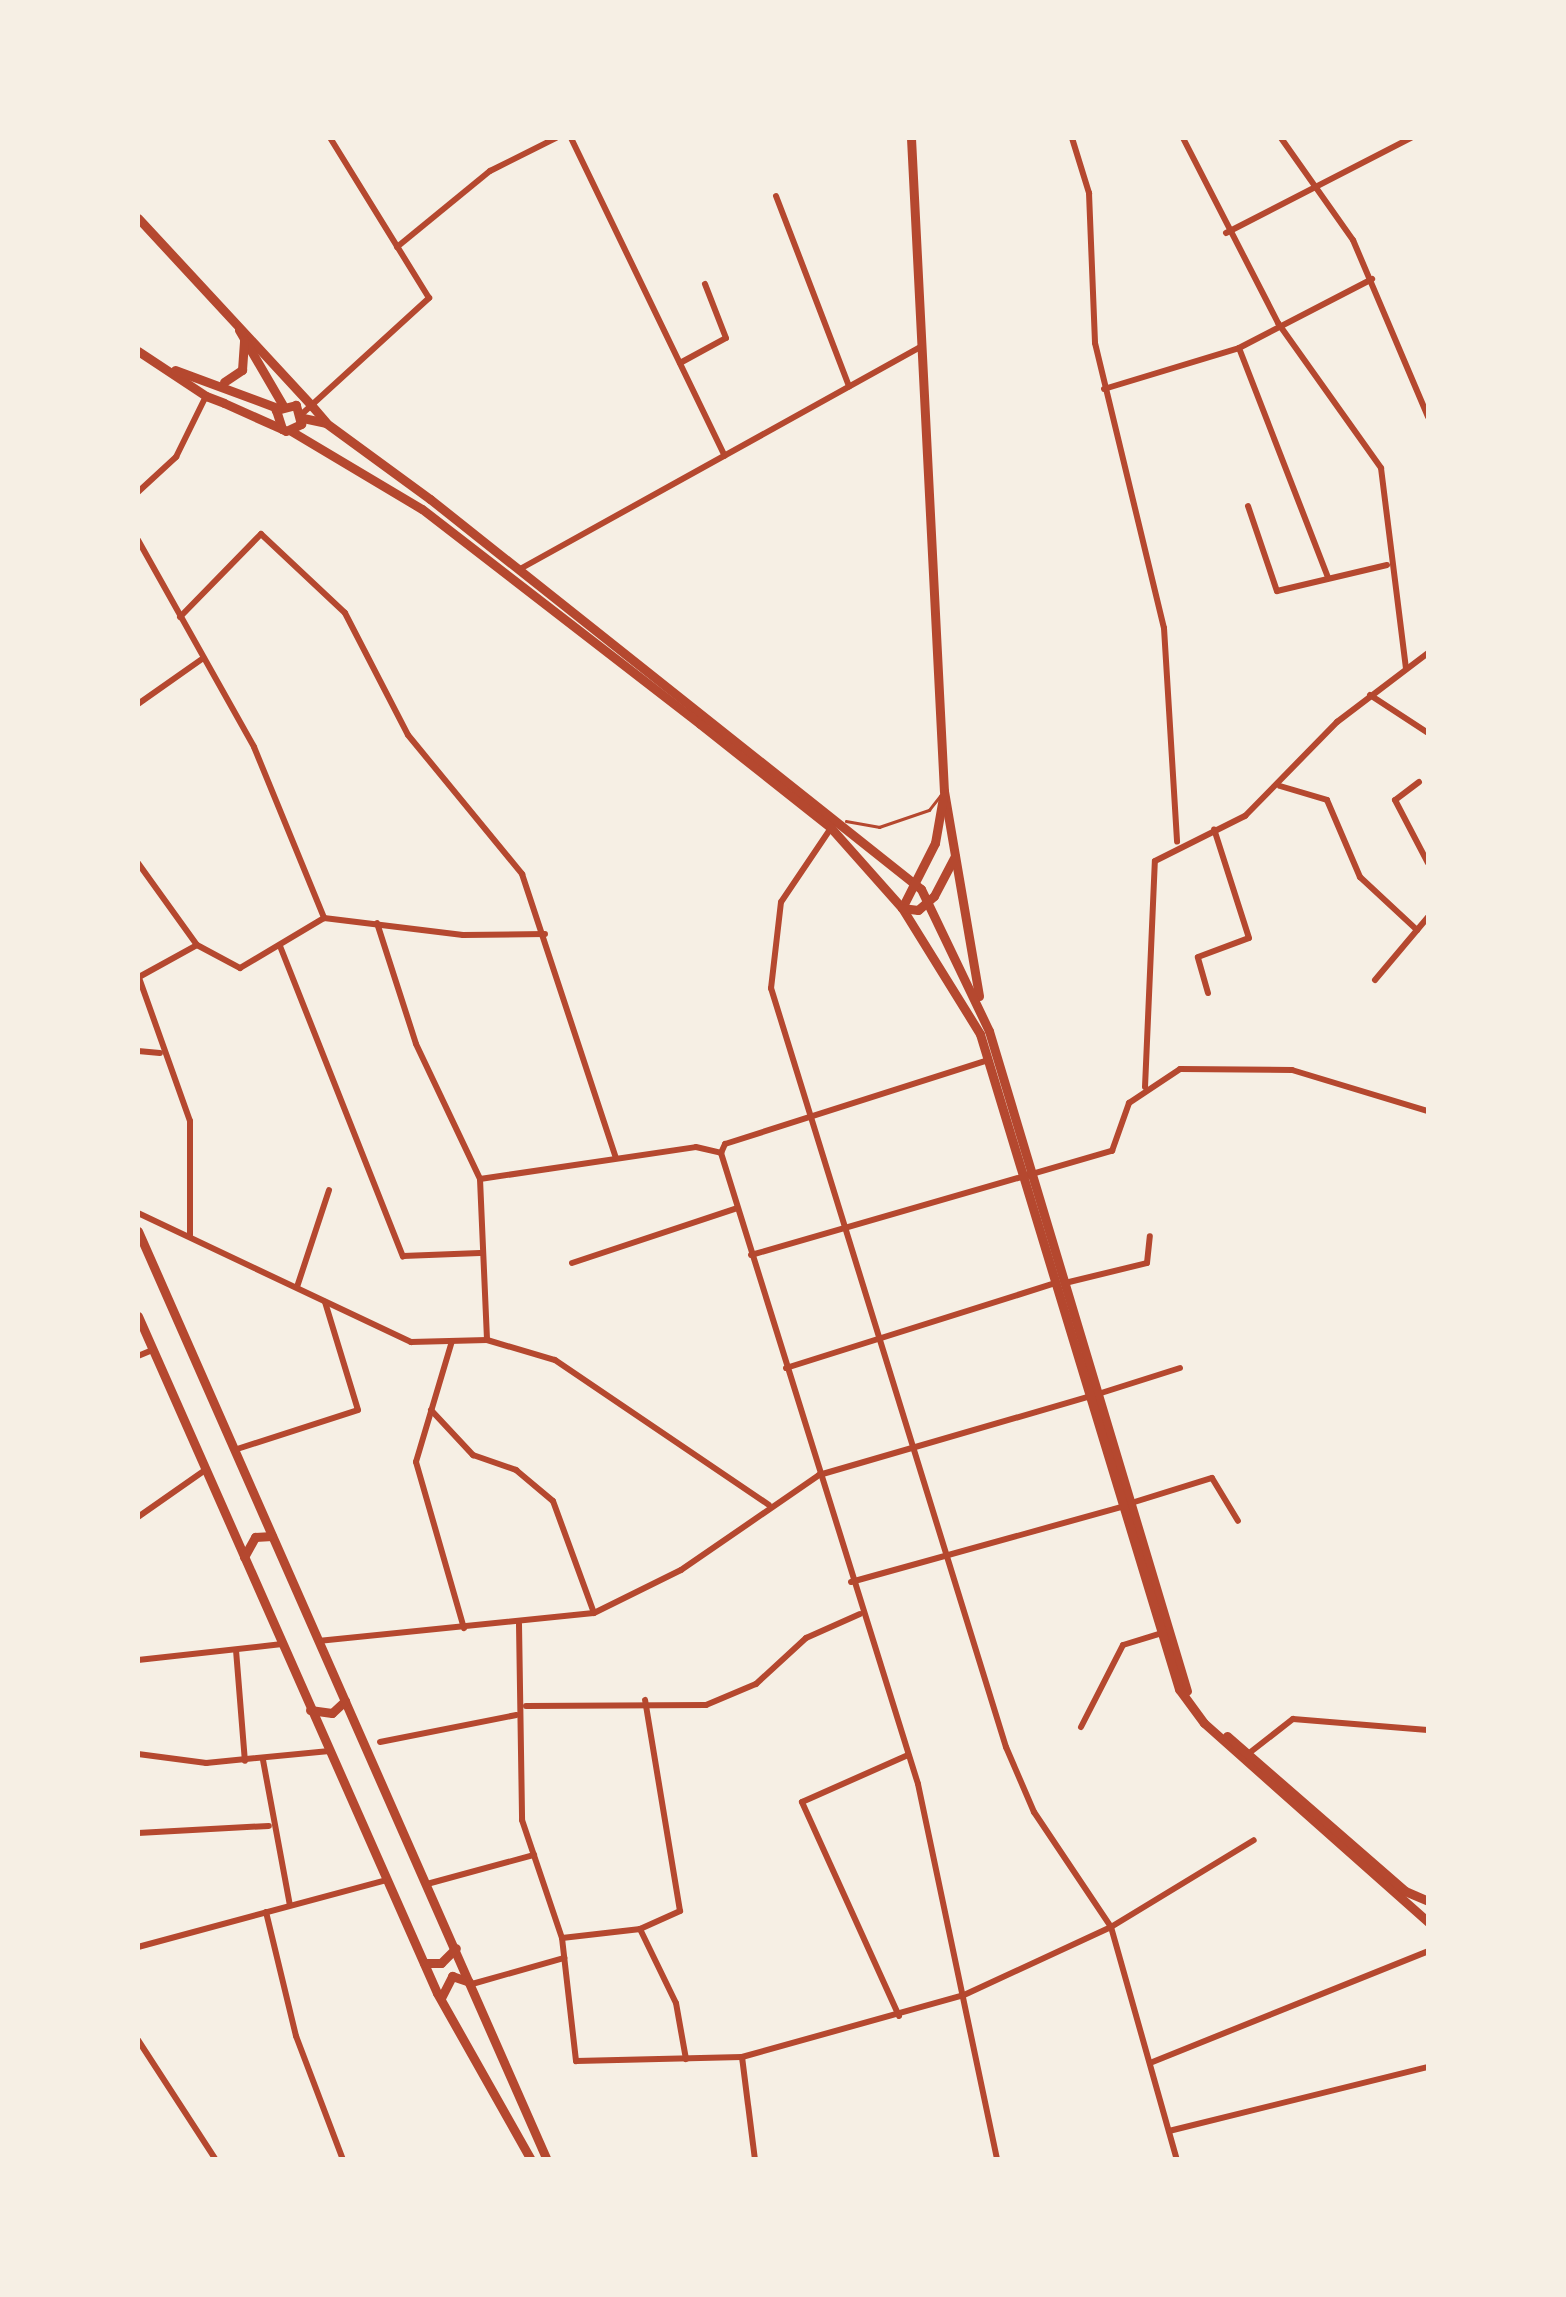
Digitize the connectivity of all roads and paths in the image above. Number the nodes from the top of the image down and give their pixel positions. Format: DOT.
graph roads {
  1 [pos="330,138"];
  2 [pos="556,138"];
  3 [pos="571,138"];
  4 [pos="911,138"];
  5 [pos="1072,138"];
  6 [pos="1183,138"];
  7 [pos="1282,138"];
  8 [pos="1412,138"];
  9 [pos="1312,190"];
  10 [pos="776,196"];
  11 [pos="138,218"];
  12 [pos="1226,233"];
  13 [pos="397,247"];
  14 [pos="1372,280"];
  15 [pos="705,284"];
  16 [pos="234,322"];
  17 [pos="1278,323"];
  18 [pos="244,338"];
  19 [pos="922,346"];
  20 [pos="1239,348"];
  21 [pos="138,351"];
  22 [pos="680,362"];
  23 [pos="175,370"];
  24 [pos="224,382"];
  25 [pos="293,384"];
  26 [pos="849,386"];
  27 [pos="1104,389"];
  28 [pos="206,396"];
  29 [pos="1424,396"];
  30 [pos="280,406"];
  31 [pos="312,406"];
  32 [pos="302,413"];
  33 [pos="1428,417"];
  34 [pos="326,423"];
  35 [pos="286,430"];
  36 [pos="725,456"];
  37 [pos="138,492"];
  38 [pos="1248,506"];
  39 [pos="138,540"];
  40 [pos="1388,565"];
  41 [pos="520,570"];
  42 [pos="1328,578"];
  43 [pos="180,617"];
  44 [pos="1428,652"];
  45 [pos="202,658"];
  46 [pos="1406,668"];
  47 [pos="1370,695"];
  48 [pos="138,704"];
  49 [pos="1428,733"];
  50 [pos="1420,782"];
  51 [pos="1280,786"];
  52 [pos="944,791"];
  53 [pos="846,821"];
  54 [pos="831,828"];
  55 [pos="1214,829"];
  56 [pos="1177,842"];
  57 [pos="956,854"];
  58 [pos="138,863"];
  59 [pos="1428,863"];
  60 [pos="914,879"];
  61 [pos="929,900"];
  62 [pos="902,908"];
  63 [pos="324,918"];
  64 [pos="1428,918"];
  65 [pos="377,923"];
  66 [pos="1417,930"];
  67 [pos="545,934"];
  68 [pos="197,945"];
  69 [pos="280,946"];
  70 [pos="138,976"];
  71 [pos="1375,980"];
  72 [pos="1208,993"];
  73 [pos="980,1008"];
  74 [pos="138,1051"];
  75 [pos="160,1053"];
  76 [pos="988,1060"];
  77 [pos="1145,1086"];
  78 [pos="1428,1110"];
  79 [pos="813,1115"];
  80 [pos="721,1153"];
  81 [pos="616,1158"];
  82 [pos="1027,1175"];
  83 [pos="480,1178"];
  84 [pos="330,1190"];
  85 [pos="737,1208"];
  86 [pos="138,1213"];
  87 [pos="848,1228"];
  88 [pos="138,1231"];
  89 [pos="190,1235"];
  90 [pos="1150,1236"];
  91 [pos="480,1253"];
  92 [pos="751,1255"];
  93 [pos="572,1263"];
  94 [pos="1059,1283"];
  95 [pos="296,1287"];
  96 [pos="325,1300"];
  97 [pos="138,1316"];
  98 [pos="882,1338"];
  99 [pos="452,1340"];
  100 [pos="487,1340"];
  101 [pos="152,1350"];
  102 [pos="138,1356"];
  103 [pos="786,1368"];
  104 [pos="1180,1368"];
  105 [pos="1092,1396"];
  106 [pos="431,1410"];
  107 [pos="914,1448"];
  108 [pos="234,1450"];
  109 [pos="205,1470"];
  110 [pos="819,1475"];
  111 [pos="769,1505"];
  112 [pos="1124,1505"];
  113 [pos="138,1517"];
  114 [pos="1238,1520"];
  115 [pos="272,1536"];
  116 [pos="244,1557"];
  117 [pos="948,1558"];
  118 [pos="851,1582"];
  119 [pos="594,1613"];
  120 [pos="860,1614"];
  121 [pos="519,1624"];
  122 [pos="464,1628"];
  123 [pos="1158,1634"];
  124 [pos="318,1641"];
  125 [pos="282,1644"];
  126 [pos="236,1650"];
  127 [pos="138,1660"];
  128 [pos="646,1700"];
  129 [pos="344,1701"];
  130 [pos="526,1706"];
  131 [pos="310,1710"];
  132 [pos="516,1715"];
  133 [pos="1081,1727"];
  134 [pos="1428,1730"];
  135 [pos="380,1742"];
  136 [pos="329,1750"];
  137 [pos="138,1754"];
  138 [pos="1248,1754"];
  139 [pos="908,1755"];
  140 [pos="262,1760"];
  141 [pos="246,1761"];
  142 [pos="270,1826"];
  143 [pos="138,1833"];
  144 [pos="1254,1840"];
  145 [pos="534,1855"];
  146 [pos="387,1880"];
  147 [pos="427,1884"];
  148 [pos="1428,1901"];
  149 [pos="290,1905"];
  150 [pos="266,1912"];
  151 [pos="1428,1922"];
  152 [pos="1110,1926"];
  153 [pos="640,1929"];
  154 [pos="562,1938"];
  155 [pos="138,1948"];
  156 [pos="456,1948"];
  157 [pos="1428,1951"];
  158 [pos="564,1958"];
  159 [pos="424,1963"];
  160 [pos="472,1984"];
  161 [pos="964,1995"];
  162 [pos="441,1998"];
  163 [pos="899,2016"];
  164 [pos="138,2040"];
  165 [pos="742,2057"];
  166 [pos="686,2059"];
  167 [pos="1150,2063"];
  168 [pos="1428,2066"];
  169 [pos="1169,2131"];
  170 [pos="216,2160"];
  171 [pos="343,2160"];
  172 [pos="531,2160"];
  173 [pos="547,2160"];
  174 [pos="754,2160"];
  175 [pos="997,2160"];
  176 [pos="1178,2160"];
  1 -- 13 [label="street"];
  2 -- 13 [label="street"];
  3 -- 22 [label="street"];
  4 -- 19 [label="main road"];
  5 -- 27 [label="street"];
  6 -- 12 [label="street"];
  7 -- 9 [label="street"];
  8 -- 9 [label="street"];
  9 -- 12 [label="street"];
  9 -- 14 [label="street"];
  10 -- 26 [label="street"];
  11 -- 16 [label="main road"];
  12 -- 17 [label="street"];
  13 -- 31 [label="street"];
  14 -- 17 [label="street"];
  14 -- 29 [label="street"];
  15 -- 22 [label="street"];
  16 -- 18 [label="main road"];
  16 -- 25 [label="main road"];
  17 -- 20 [label="street"];
  17 -- 40 [label="street"];
  18 -- 24 [label="main road"];
  18 -- 30 [label="main road"];
  19 -- 26 [label="street"];
  19 -- 52 [label="main road"];
  20 -- 27 [label="street"];
  20 -- 42 [label="street"];
  21 -- 23 [label="main road"];
  22 -- 36 [label="street"];
  23 -- 24 [label="main road"];
  23 -- 28 [label="main road"];
  24 -- 30 [label="main road"];
  25 -- 31 [label="main road"];
  25 -- 32 [label="main road"];
  26 -- 36 [label="street"];
  27 -- 56 [label="street"];
  28 -- 35 [label="main road"];
  28 -- 37 [label="street"];
  29 -- 33 [label="street"];
  30 -- 32 [label="main road"];
  30 -- 35 [label="main road"];
  31 -- 32 [label="street"];
  31 -- 34 [label="main road"];
  32 -- 34 [label="main road"];
  32 -- 35 [label="main road"];
  34 -- 41 [label="main road"];
  35 -- 54 [label="main road"];
  36 -- 41 [label="street"];
  38 -- 42 [label="street"];
  39 -- 43 [label="street"];
  40 -- 42 [label="street"];
  40 -- 46 [label="street"];
  41 -- 53 [label="main road"];
  43 -- 45 [label="street"];
  43 -- 67 [label="street"];
  44 -- 46 [label="street"];
  45 -- 48 [label="street"];
  45 -- 63 [label="street"];
  46 -- 47 [label="street"];
  47 -- 49 [label="street"];
  47 -- 51 [label="street"];
  50 -- 59 [label="street"];
  51 -- 55 [label="street"];
  51 -- 66 [label="street"];
  52 -- 53 [label="lane"];
  52 -- 57 [label="main road"];
  52 -- 60 [label="main road"];
  53 -- 60 [label="main road"];
  54 -- 62 [label="main road"];
  54 -- 79 [label="street"];
  55 -- 56 [label="street"];
  55 -- 72 [label="street"];
  56 -- 77 [label="street"];
  57 -- 61 [label="main road"];
  57 -- 73 [label="main road"];
  58 -- 68 [label="street"];
  60 -- 61 [label="main road"];
  60 -- 62 [label="main road"];
  61 -- 62 [label="main road"];
  61 -- 73 [label="main road"];
  62 -- 76 [label="main road"];
  63 -- 65 [label="street"];
  63 -- 69 [label="street"];
  64 -- 66 [label="street"];
  65 -- 67 [label="street"];
  65 -- 83 [label="street"];
  66 -- 71 [label="street"];
  67 -- 81 [label="street"];
  68 -- 69 [label="street"];
  68 -- 70 [label="street"];
  69 -- 91 [label="street"];
  70 -- 75 [label="street"];
  73 -- 82 [label="main road"];
  74 -- 75 [label="street"];
  75 -- 89 [label="street"];
  76 -- 79 [label="street"];
  76 -- 82 [label="main road"];
  77 -- 78 [label="street"];
  77 -- 82 [label="street"];
  79 -- 80 [label="street"];
  79 -- 87 [label="street"];
  80 -- 81 [label="street"];
  80 -- 85 [label="street"];
  81 -- 83 [label="street"];
  82 -- 87 [label="street"];
  82 -- 94 [label="main road"];
  83 -- 91 [label="street"];
  84 -- 95 [label="street"];
  85 -- 92 [label="street"];
  85 -- 93 [label="street"];
  86 -- 89 [label="street"];
  87 -- 92 [label="street"];
  87 -- 98 [label="street"];
  88 -- 108 [label="main road"];
  89 -- 95 [label="street"];
  90 -- 94 [label="street"];
  91 -- 100 [label="street"];
  92 -- 103 [label="street"];
  94 -- 98 [label="street"];
  94 -- 105 [label="main road"];
  95 -- 96 [label="street"];
  96 -- 99 [label="street"];
  96 -- 108 [label="street"];
  97 -- 101 [label="main road"];
  98 -- 103 [label="street"];
  98 -- 107 [label="street"];
  99 -- 100 [label="street"];
  99 -- 106 [label="street"];
  100 -- 111 [label="street"];
  101 -- 102 [label="street"];
  101 -- 109 [label="main road"];
  103 -- 110 [label="street"];
  104 -- 105 [label="street"];
  105 -- 107 [label="street"];
  105 -- 112 [label="main road"];
  106 -- 119 [label="street"];
  106 -- 122 [label="street"];
  107 -- 110 [label="street"];
  107 -- 117 [label="street"];
  108 -- 115 [label="main road"];
  109 -- 113 [label="street"];
  109 -- 116 [label="main road"];
  110 -- 111 [label="street"];
  110 -- 118 [label="street"];
  111 -- 119 [label="street"];
  112 -- 114 [label="street"];
  112 -- 117 [label="street"];
  112 -- 123 [label="main road"];
  112 -- 138 [label="main road"];
  115 -- 116 [label="main road"];
  115 -- 124 [label="main road"];
  116 -- 125 [label="main road"];
  117 -- 118 [label="street"];
  117 -- 152 [label="street"];
  118 -- 120 [label="street"];
  119 -- 121 [label="street"];
  120 -- 128 [label="street"];
  120 -- 139 [label="street"];
  121 -- 122 [label="street"];
  121 -- 130 [label="street"];
  122 -- 124 [label="street"];
  123 -- 133 [label="street"];
  123 -- 151 [label="main road"];
  124 -- 129 [label="main road"];
  125 -- 126 [label="street"];
  125 -- 131 [label="main road"];
  126 -- 127 [label="street"];
  126 -- 141 [label="street"];
  128 -- 130 [label="street"];
  128 -- 153 [label="street"];
  129 -- 131 [label="main road"];
  129 -- 147 [label="main road"];
  130 -- 132 [label="street"];
  131 -- 136 [label="main road"];
  132 -- 135 [label="street"];
  132 -- 145 [label="street"];
  134 -- 138 [label="street"];
  136 -- 140 [label="street"];
  136 -- 146 [label="main road"];
  137 -- 141 [label="street"];
  138 -- 148 [label="main road"];
  139 -- 161 [label="street"];
  139 -- 163 [label="street"];
  140 -- 141 [label="street"];
  140 -- 142 [label="street"];
  142 -- 143 [label="street"];
  142 -- 149 [label="street"];
  144 -- 152 [label="street"];
  145 -- 147 [label="street"];
  145 -- 154 [label="street"];
  146 -- 149 [label="street"];
  146 -- 159 [label="main road"];
  147 -- 156 [label="main road"];
  149 -- 150 [label="street"];
  150 -- 155 [label="street"];
  150 -- 171 [label="street"];
  152 -- 161 [label="street"];
  152 -- 167 [label="street"];
  153 -- 154 [label="street"];
  153 -- 166 [label="street"];
  154 -- 158 [label="street"];
  156 -- 159 [label="main road"];
  156 -- 160 [label="main road"];
  157 -- 167 [label="street"];
  158 -- 160 [label="street"];
  158 -- 166 [label="street"];
  159 -- 162 [label="main road"];
  160 -- 162 [label="main road"];
  160 -- 173 [label="main road"];
  161 -- 163 [label="street"];
  161 -- 175 [label="street"];
  162 -- 172 [label="main road"];
  163 -- 165 [label="street"];
  164 -- 170 [label="street"];
  165 -- 166 [label="street"];
  165 -- 174 [label="street"];
  167 -- 169 [label="street"];
  168 -- 169 [label="street"];
  169 -- 176 [label="street"];
}
